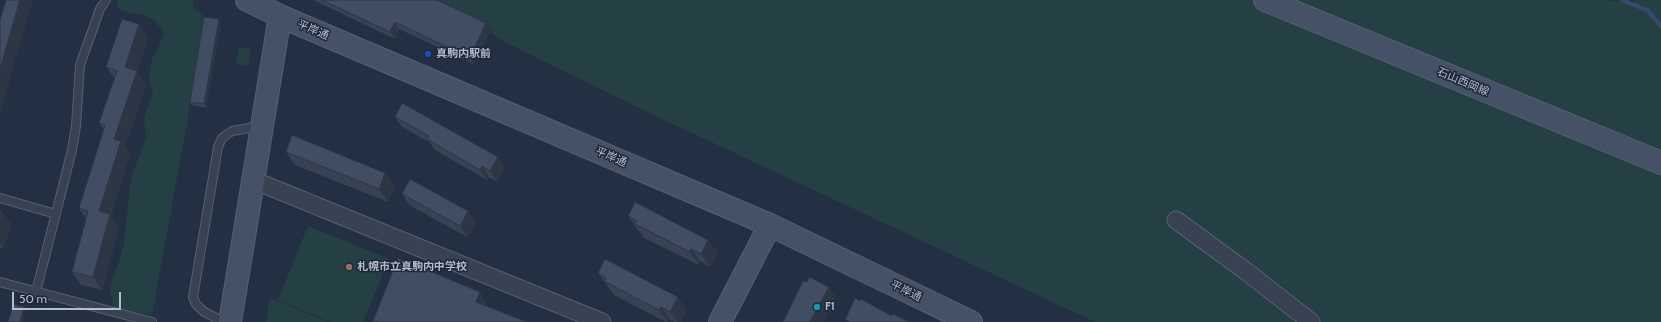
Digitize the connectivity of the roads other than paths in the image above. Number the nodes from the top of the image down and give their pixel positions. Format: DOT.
graph roads {
  1 [pos="106,0"];
  2 [pos="247,0"];
  3 [pos="1264,0"];
  4 [pos="280,16"];
  5 [pos="262,125"];
  6 [pos="1661,163"];
  7 [pos="253,180"];
  8 [pos="0,198"];
  9 [pos="56,214"];
  10 [pos="1176,220"];
  11 [pos="770,226"];
  12 [pos="0,282"];
  13 [pos="36,292"];
  14 [pos="152,322"];
  15 [pos="223,322"];
  16 [pos="230,322"];
  17 [pos="602,322"];
  18 [pos="720,322"];
  19 [pos="971,322"];
  20 [pos="1311,322"];
  1 -- 9 [label="lane"];
  2 -- 4 [label="street, 平岸通"];
  3 -- 6 [label="street, 石山西岡線"];
  4 -- 5 [label="street"];
  4 -- 11 [label="street, 平岸通"];
  5 -- 7 [label="street"];
  5 -- 15 [label="lane"];
  7 -- 16 [label="street"];
  7 -- 17 [label="street"];
  8 -- 9 [label="lane"];
  9 -- 13 [label="lane"];
  10 -- 20 [label="street"];
  11 -- 18 [label="street"];
  11 -- 19 [label="street, 平岸通"];
  12 -- 13 [label="lane"];
  13 -- 14 [label="lane"];
}
